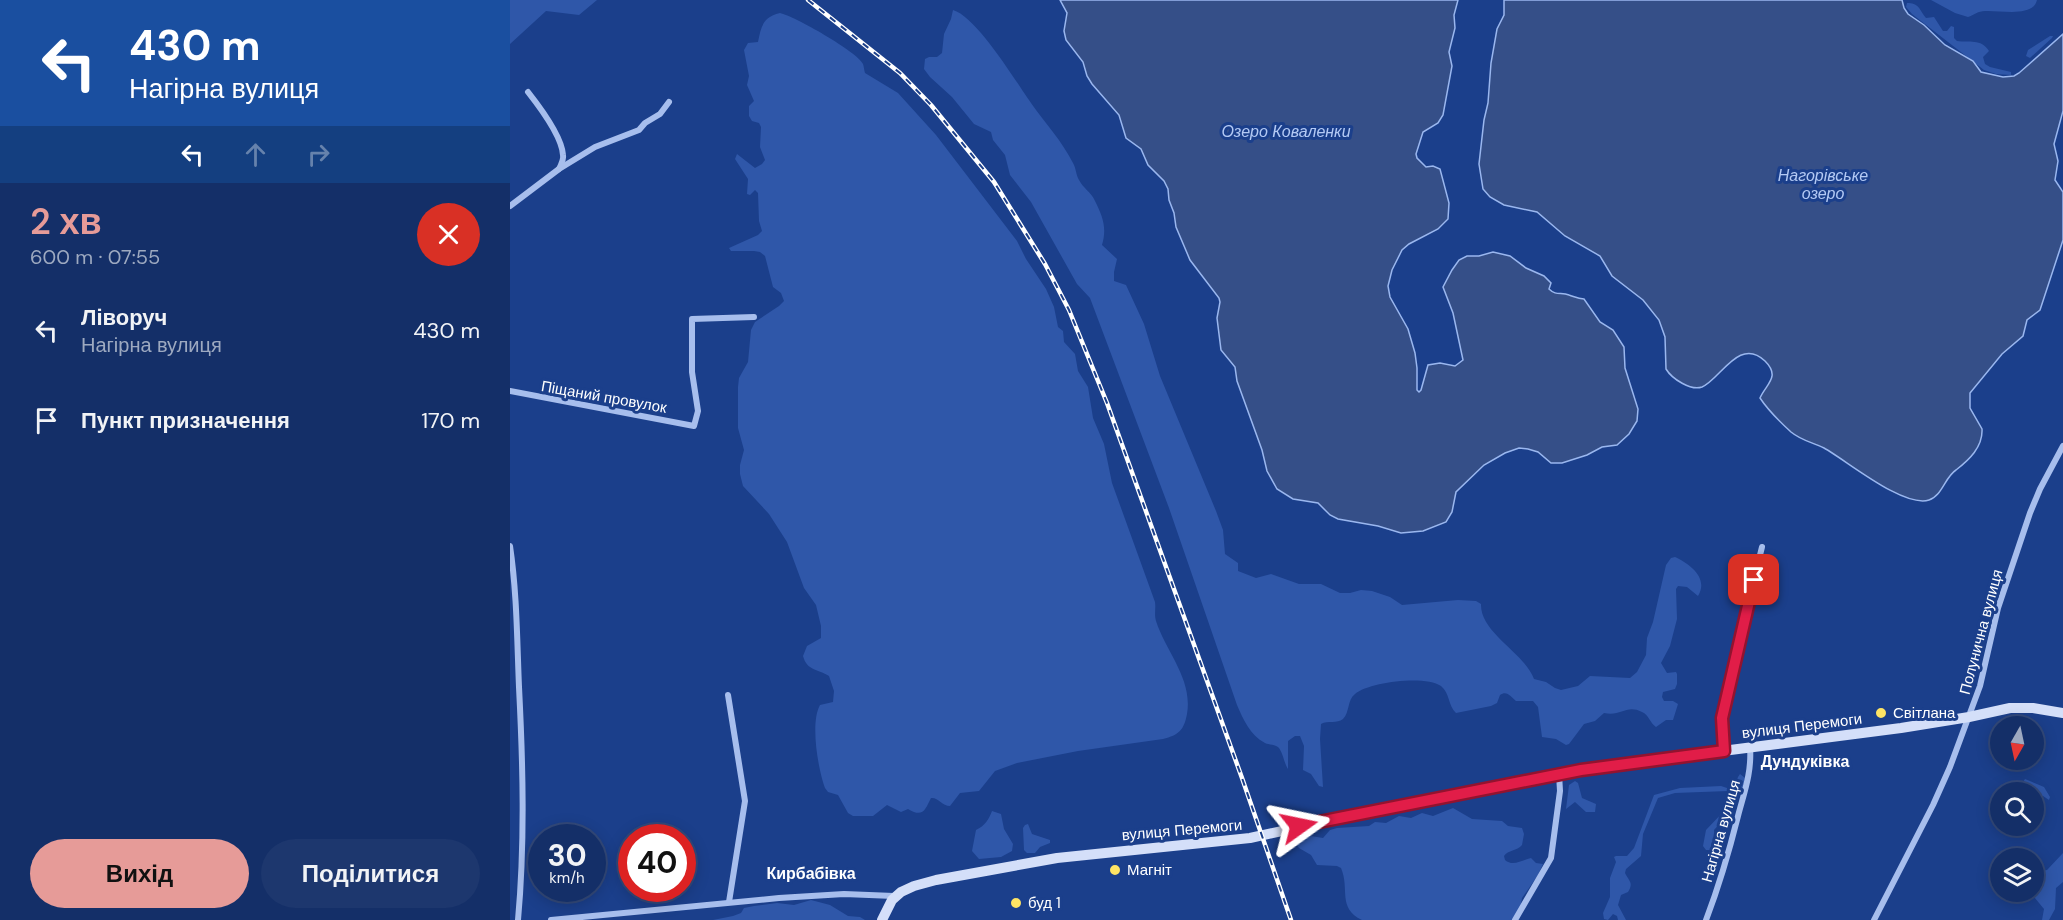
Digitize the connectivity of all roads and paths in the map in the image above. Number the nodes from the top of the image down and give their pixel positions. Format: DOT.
graph roads {
  1 [pos="528,92"];
  2 [pos="669,102"];
  3 [pos="559,169"];
  4 [pos="510,206"];
  5 [pos="754,317"];
  6 [pos="510,391"];
  7 [pos="2063,446"];
  8 [pos="510,546"];
  9 [pos="1762,547"];
  10 [pos="728,695"];
  11 [pos="2063,713"];
  12 [pos="1969,717"];
  13 [pos="1749,747"];
  14 [pos="1724,751"];
  15 [pos="1559,774"];
  16 [pos="896,896"];
  17 [pos="729,902"];
  18 [pos="518,920"];
  19 [pos="551,920"];
  20 [pos="882,920"];
  21 [pos="1515,920"];
  22 [pos="1707,920"];
  23 [pos="1874,920"];
  1 -- 3 [label="street"];
  2 -- 3 [label="street"];
  3 -- 4 [label="street"];
  5 -- 6 [label="street, Піщаний провулок"];
  7 -- 12 [label="street, Полунична вулиця"];
  8 -- 18 [label="street"];
  9 -- 14 [label="street"];
  10 -- 17 [label="street"];
  11 -- 12 [label="street, вулиця Перемоги"];
  12 -- 13 [label="street, вулиця Перемоги"];
  12 -- 23 [label="street, Полунична вулиця"];
  13 -- 14 [label="street, вулиця Перемоги"];
  13 -- 22 [label="street, Нагірна вулиця"];
  14 -- 15 [label="street, вулиця Перемоги"];
  15 -- 16 [label="street, вулиця Перемоги"];
  15 -- 21 [label="street"];
  16 -- 17 [label="street, вулиця Перемоги"];
  16 -- 20 [label="street"];
  17 -- 19 [label="street, вулиця Перемоги"];
}
